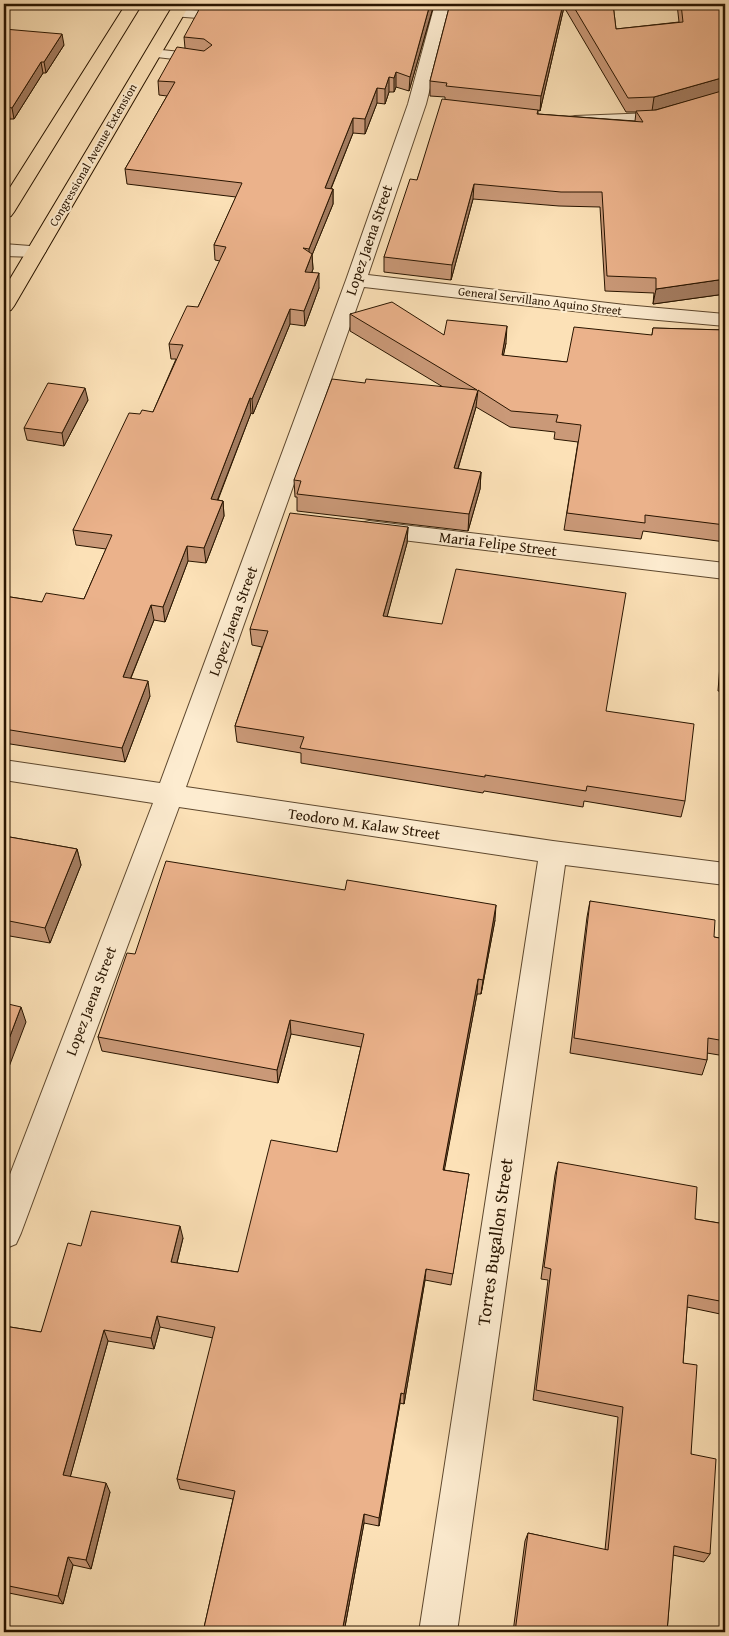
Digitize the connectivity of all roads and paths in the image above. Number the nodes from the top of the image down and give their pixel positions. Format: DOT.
graph roads {
  1 [pos="134,4"];
  2 [pos="443,4"];
  3 [pos="179,8"];
  4 [pos="241,17"];
  5 [pos="152,53"];
  6 [pos="205,59"];
  7 [pos="725,98"];
  8 [pos="562,120"];
  9 [pos="4,212"];
  10 [pos="4,250"];
  11 [pos="36,251"];
  12 [pos="356,280"];
  13 [pos="4,306"];
  14 [pos="725,320"];
  15 [pos="350,526"];
  16 [pos="725,571"];
  17 [pos="4,770"];
  18 [pos="169,796"];
  19 [pos="553,852"];
  20 [pos="725,874"];
  21 [pos="4,1233"];
  22 [pos="438,1632"];
  1 -- 9 [label="main road"];
  2 -- 12 [label="street, Lopez Jaena Street"];
  3 -- 4 [label="lane"];
  3 -- 5 [label="main road, Congressional Avenue Extension"];
  5 -- 6 [label="lane"];
  5 -- 11 [label="main road, Congressional Avenue Extension"];
  7 -- 8 [label="street"];
  10 -- 11 [label="street"];
  11 -- 13 [label="main road, Congressional Avenue Extension"];
  12 -- 14 [label="street, General Servillano Aquino Street"];
  12 -- 18 [label="street, Lopez Jaena Street"];
  15 -- 16 [label="street, Maria Felipe Street"];
  17 -- 18 [label="street, Teodoro M. Kalaw Street"];
  18 -- 19 [label="street, Teodoro M. Kalaw Street"];
  18 -- 21 [label="street, Lopez Jaena Street"];
  19 -- 20 [label="street, Teodoro M. Kalaw Street"];
  19 -- 22 [label="street, Torres Bugallon Street"];
}
